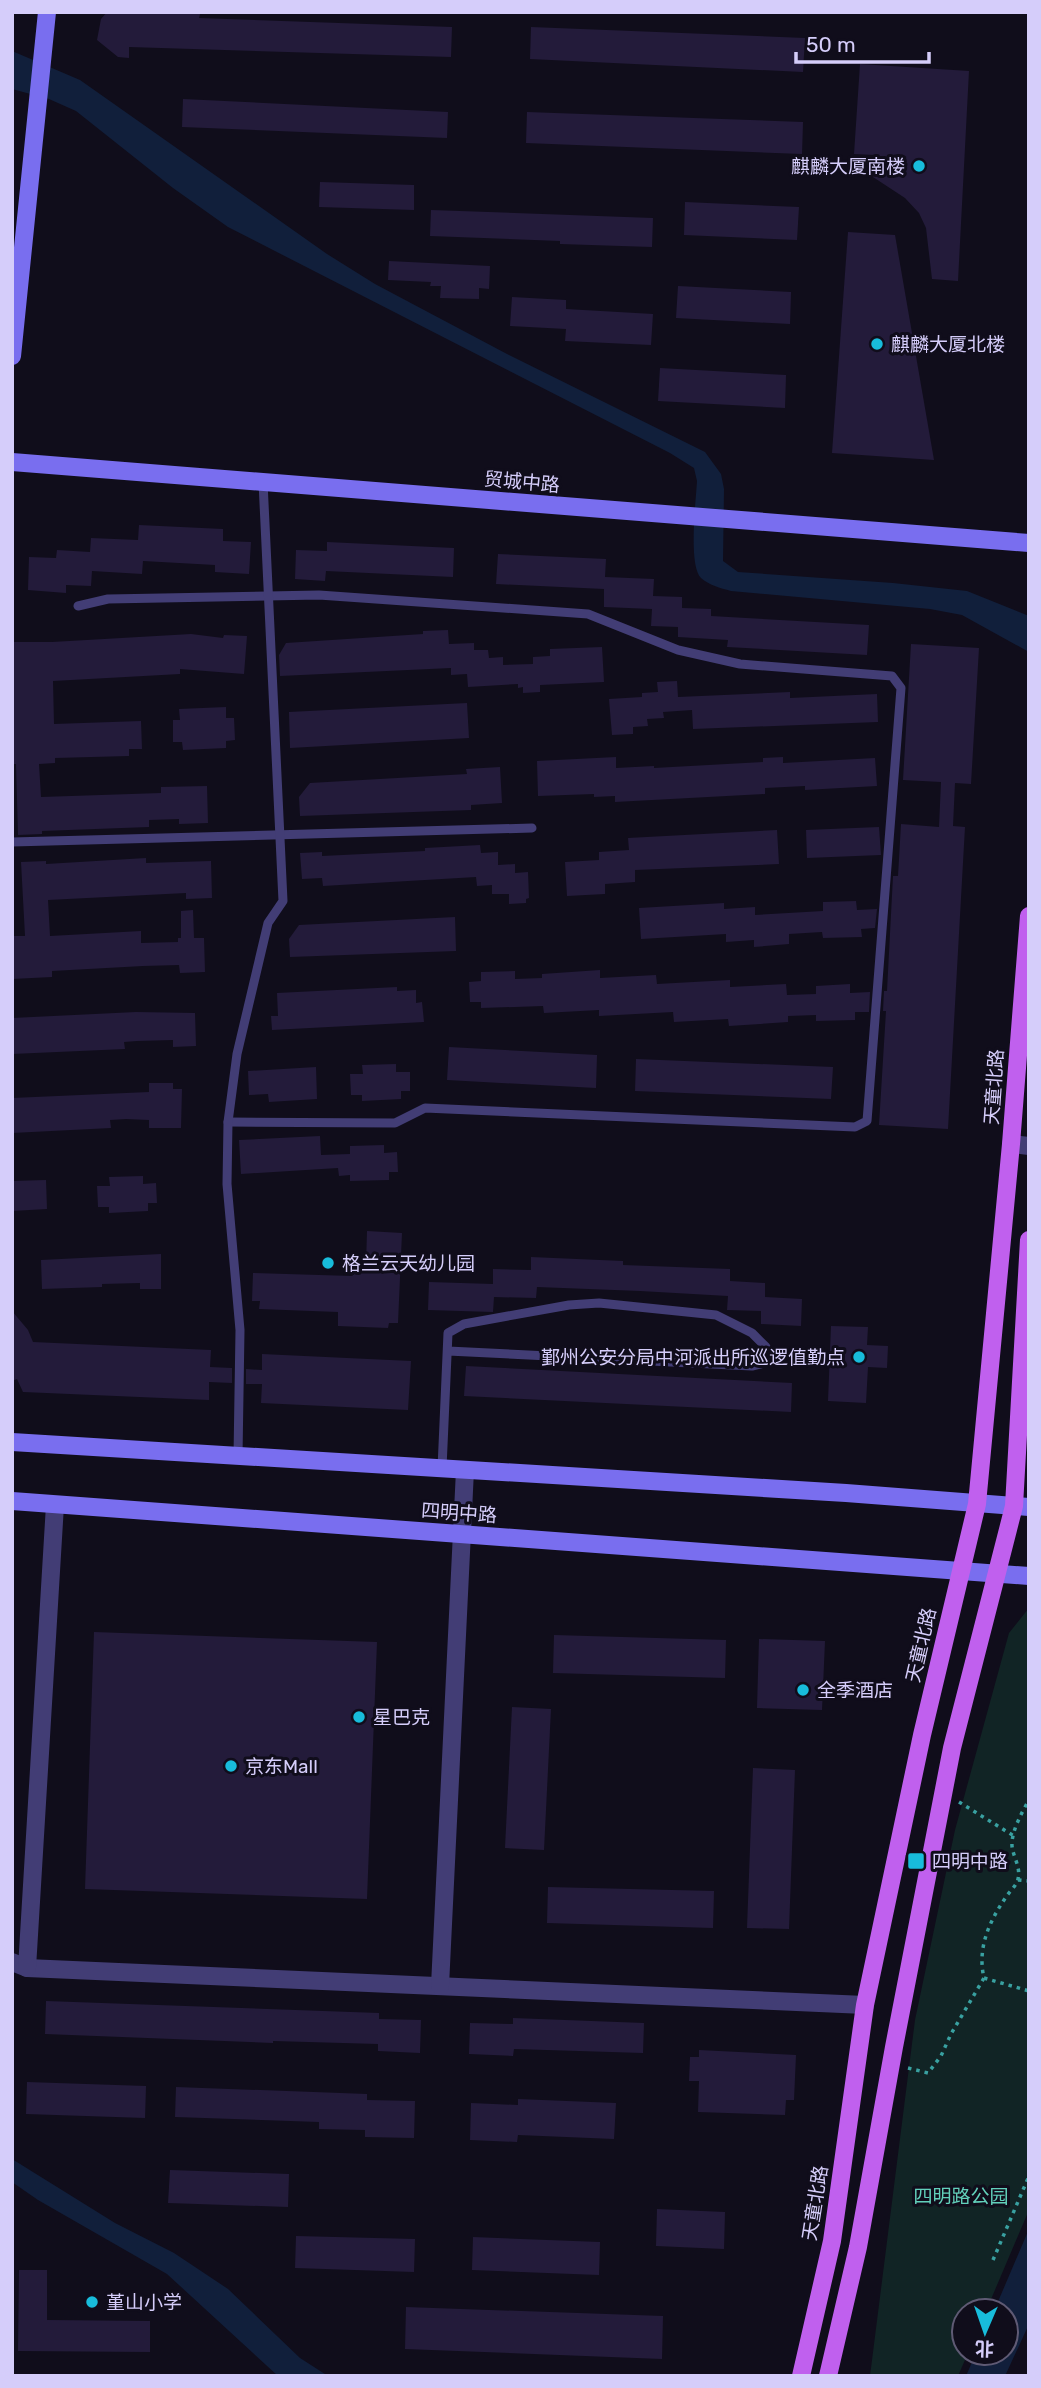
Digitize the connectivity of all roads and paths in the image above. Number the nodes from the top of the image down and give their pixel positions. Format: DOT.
graph roads {
  1 [pos="47,12"];
  2 [pos="12,356"];
  3 [pos="12,462"];
  4 [pos="263,482"];
  5 [pos="1029,543"];
  6 [pos="268,596"];
  7 [pos="78,606"];
  8 [pos="532,828"];
  9 [pos="281,834"];
  10 [pos="12,842"];
  11 [pos="1029,916"];
  12 [pos="228,1122"];
  13 [pos="1020,1145"];
  14 [pos="1029,1240"];
  15 [pos="447,1351"];
  16 [pos="12,1441"];
  17 [pos="239,1455"];
  18 [pos="442,1468"];
  19 [pos="465,1470"];
  20 [pos="12,1501"];
  21 [pos="977,1504"];
  22 [pos="55,1505"];
  23 [pos="1021,1507"];
  24 [pos="462,1535"];
  25 [pos="959,1572"];
  26 [pos="997,1574"];
  27 [pos="1029,1576"];
  28 [pos="1029,1800"];
  29 [pos="958,1801"];
  30 [pos="1014,1836"];
  31 [pos="1018,1880"];
  32 [pos="1029,1881"];
  33 [pos="20,1965"];
  34 [pos="985,1978"];
  35 [pos="440,1986"];
  36 [pos="1029,1991"];
  37 [pos="864,2005"];
  38 [pos="891,2063"];
  39 [pos="1029,2176"];
  40 [pos="993,2260"];
  41 [pos="801,2376"];
  42 [pos="828,2376"];
  1 -- 2 [label="main road"];
  3 -- 4 [label="main road, 贸城中路"];
  4 -- 5 [label="main road, 贸城中路"];
  4 -- 6 [label="lane"];
  6 -- 7 [label="lane"];
  6 -- 9 [label="lane"];
  6 -- 12 [label="lane"];
  8 -- 9 [label="lane"];
  9 -- 10 [label="lane"];
  9 -- 12 [label="lane"];
  11 -- 13 [label="main road, 天童北路"];
  12 -- 17 [label="lane"];
  13 -- 21 [label="main road, 天童北路"];
  14 -- 23 [label="main road"];
  15 -- 15 [label="lane"];
  15 -- 18 [label="lane"];
  16 -- 17 [label="main road"];
  17 -- 18 [label="main road"];
  18 -- 19 [label="main road"];
  19 -- 21 [label="main road"];
  19 -- 24 [label="street"];
  20 -- 22 [label="main road, 四明中路"];
  21 -- 23 [label="main road"];
  21 -- 25 [label="main road, 天童北路"];
  22 -- 24 [label="main road, 四明中路"];
  22 -- 33 [label="street"];
  23 -- 26 [label="main road"];
  24 -- 25 [label="main road, 四明中路"];
  24 -- 35 [label="street"];
  25 -- 26 [label="main road, 四明中路"];
  25 -- 37 [label="main road, 天童北路"];
  26 -- 27 [label="main road, 四明中路"];
  26 -- 38 [label="main road"];
  28 -- 30 [label="path"];
  29 -- 30 [label="path"];
  30 -- 31 [label="path"];
  31 -- 32 [label="path"];
  31 -- 34 [label="path"];
  33 -- 35 [label="street"];
  34 -- 36 [label="path"];
  34 -- 38 [label="path"];
  35 -- 37 [label="street"];
  37 -- 41 [label="main road, 天童北路"];
  38 -- 42 [label="main road"];
  39 -- 40 [label="path"];
}
